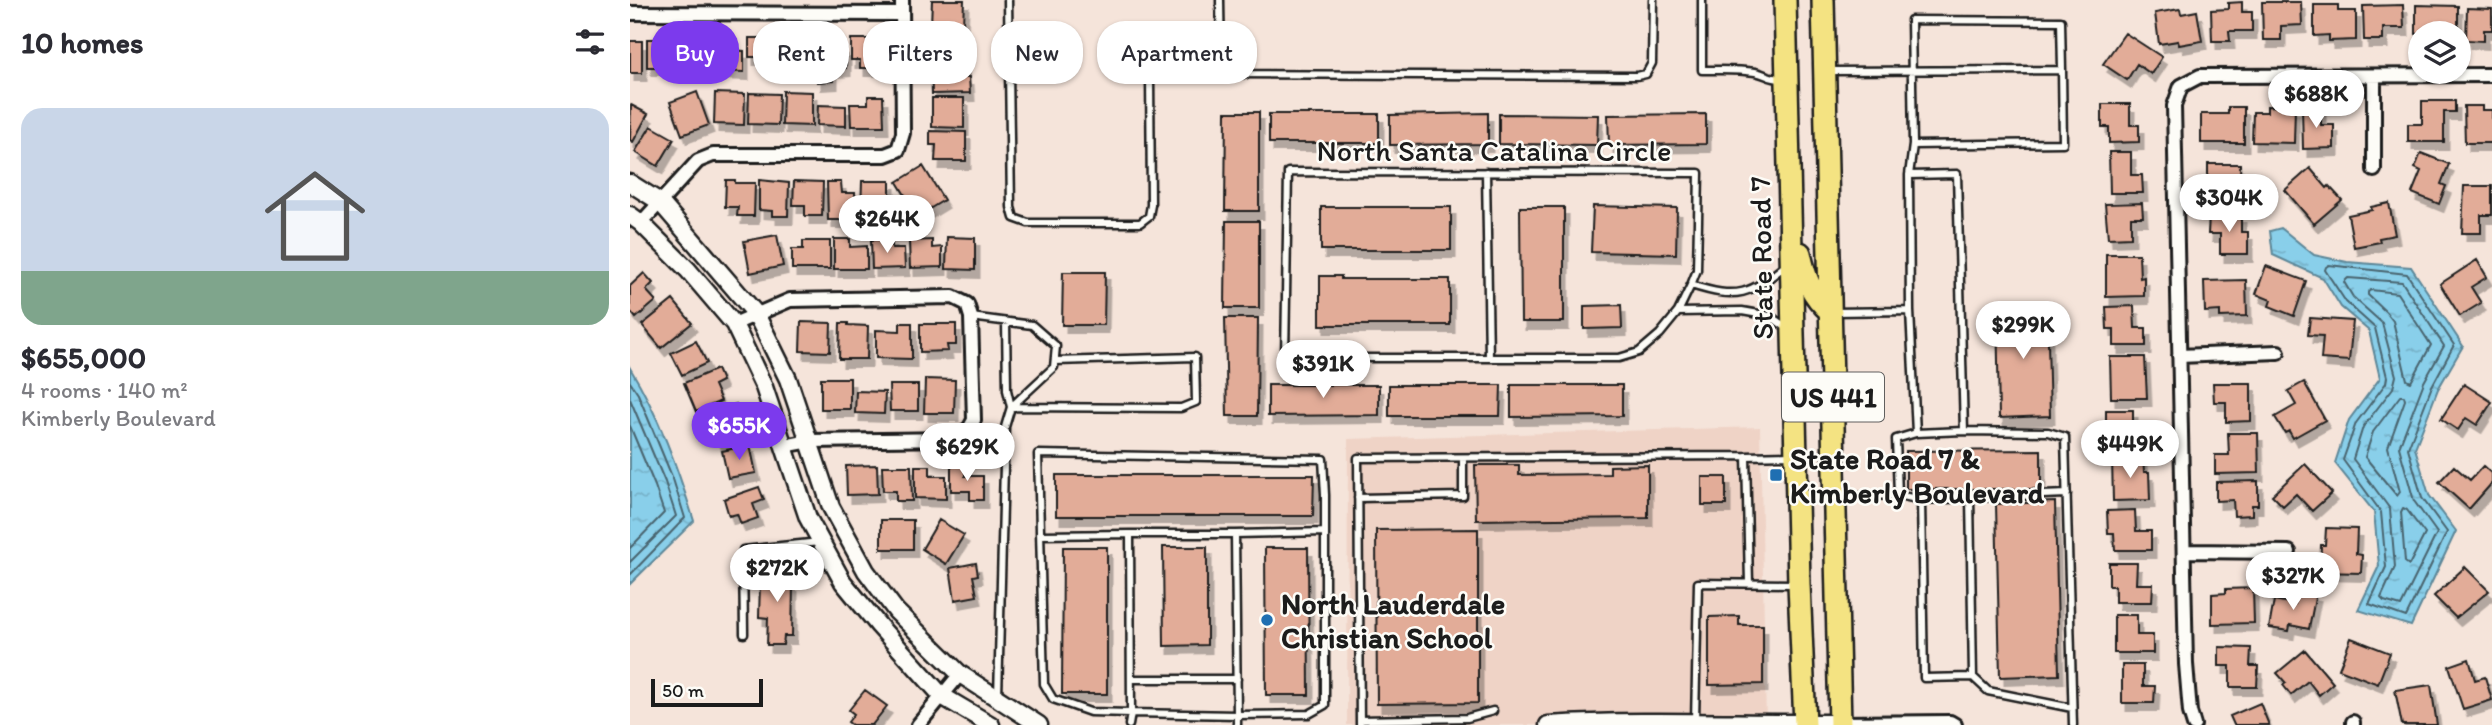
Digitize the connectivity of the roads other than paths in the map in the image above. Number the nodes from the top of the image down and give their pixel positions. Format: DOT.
graph roads {
  1 [pos="902,0"];
  2 [pos="1008,0"];
  3 [pos="1220,0"];
  4 [pos="1653,0"];
  5 [pos="1702,0"];
  6 [pos="1785,0"];
  7 [pos="1823,0"];
  8 [pos="630,13"];
  9 [pos="902,14"];
  10 [pos="1220,21"];
  11 [pos="2062,70"];
  12 [pos="1825,71"];
  13 [pos="1912,71"];
  14 [pos="1257,74"];
  15 [pos="2492,75"];
  16 [pos="2374,77"];
  17 [pos="1787,79"];
  18 [pos="1150,84"];
  19 [pos="1913,145"];
  20 [pos="2374,170"];
  21 [pos="1486,173"];
  22 [pos="1909,176"];
  23 [pos="630,183"];
  24 [pos="660,202"];
  25 [pos="1790,210"];
  26 [pos="636,219"];
  27 [pos="1791,260"];
  28 [pos="1691,285"];
  29 [pos="1910,311"];
  30 [pos="1678,312"];
  31 [pos="1831,312"];
  32 [pos="756,314"];
  33 [pos="971,317"];
  34 [pos="1006,322"];
  35 [pos="734,324"];
  36 [pos="1793,332"];
  37 [pos="2278,352"];
  38 [pos="2179,356"];
  39 [pos="1489,358"];
  40 [pos="1055,361"];
  41 [pos="1011,407"];
  42 [pos="1964,431"];
  43 [pos="1916,433"];
  44 [pos="810,441"];
  45 [pos="784,446"];
  46 [pos="1796,454"];
  47 [pos="1746,456"];
  48 [pos="1463,458"];
  49 [pos="2067,494"];
  50 [pos="1898,495"];
  51 [pos="1970,497"];
  52 [pos="1358,498"];
  53 [pos="1835,498"];
  54 [pos="1921,500"];
  55 [pos="1325,532"];
  56 [pos="1130,534"];
  57 [pos="1234,534"];
  58 [pos="1040,535"];
  59 [pos="822,542"];
  60 [pos="2184,551"];
  61 [pos="2289,552"];
  62 [pos="1749,583"];
  63 [pos="1799,584"];
  64 [pos="888,601"];
  65 [pos="869,614"];
  66 [pos="744,634"];
  67 [pos="960,674"];
  68 [pos="1973,677"];
  69 [pos="1131,679"];
  70 [pos="1237,679"];
  71 [pos="943,696"];
  72 [pos="998,699"];
  73 [pos="2072,708"];
  74 [pos="1493,711"];
  75 [pos="1131,713"];
  76 [pos="1237,715"];
  77 [pos="1360,722"];
  78 [pos="1695,723"];
  79 [pos="1805,724"];
  80 [pos="1840,724"];
  81 [pos="918,725"];
  82 [pos="991,725"];
  83 [pos="1038,725"];
  84 [pos="1129,725"];
  85 [pos="1237,725"];
  86 [pos="1548,725"];
  87 [pos="1955,725"];
  88 [pos="2073,725"];
  89 [pos="2194,725"];
  1 -- 9 [label="street"];
  2 -- 18 [label="lane"];
  3 -- 10 [label="lane"];
  4 -- 14 [label="lane"];
  5 -- 17 [label="lane"];
  6 -- 17 [label="main road, State Road 7 / US 441"];
  7 -- 12 [label="main road, US 441"];
  8 -- 9 [label="street"];
  9 -- 24 [label="street"];
  11 -- 13 [label="lane"];
  11 -- 13 [label="lane"];
  11 -- 19 [label="lane"];
  12 -- 13 [label="lane"];
  12 -- 31 [label="main road, US 441"];
  13 -- 19 [label="lane"];
  15 -- 16 [label="street"];
  16 -- 20 [label="street"];
  16 -- 38 [label="street"];
  17 -- 25 [label="main road, State Road 7 / US 441"];
  19 -- 22 [label="lane"];
  21 -- 28 [label="lane, North Santa Catalina Circle"];
  21 -- 39 [label="lane"];
  21 -- 39 [label="lane, North Santa Catalina Circle"];
  22 -- 29 [label="lane"];
  22 -- 42 [label="lane"];
  23 -- 24 [label="street"];
  24 -- 26 [label="street"];
  24 -- 32 [label="street"];
  25 -- 27 [label="main road, State Road 7 / US 441"];
  25 -- 31 [label="main road"];
  26 -- 35 [label="street"];
  27 -- 28 [label="lane"];
  27 -- 36 [label="main road, State Road 7 / US 441"];
  28 -- 30 [label="lane"];
  29 -- 31 [label="lane"];
  29 -- 43 [label="lane"];
  30 -- 36 [label="lane"];
  30 -- 39 [label="lane"];
  31 -- 53 [label="main road, US 441"];
  32 -- 33 [label="street"];
  32 -- 35 [label="street"];
  32 -- 44 [label="street"];
  33 -- 34 [label="lane"];
  33 -- 44 [label="street"];
  34 -- 40 [label="lane"];
  34 -- 41 [label="lane"];
  35 -- 45 [label="street"];
  36 -- 46 [label="main road, State Road 7 / US 441"];
  37 -- 38 [label="street"];
  38 -- 60 [label="street"];
  40 -- 41 [label="lane"];
  40 -- 41 [label="lane"];
  41 -- 72 [label="lane"];
  42 -- 43 [label="lane"];
  42 -- 49 [label="lane"];
  43 -- 50 [label="lane"];
  44 -- 45 [label="street"];
  44 -- 64 [label="street"];
  45 -- 59 [label="street"];
  46 -- 47 [label="lane"];
  46 -- 63 [label="main road, State Road 7 / US 441"];
  47 -- 48 [label="lane"];
  47 -- 62 [label="lane"];
  48 -- 52 [label="lane"];
  48 -- 52 [label="lane"];
  49 -- 51 [label="lane"];
  49 -- 73 [label="lane"];
  50 -- 53 [label="lane"];
  50 -- 54 [label="lane"];
  51 -- 54 [label="lane"];
  51 -- 68 [label="lane"];
  52 -- 77 [label="lane"];
  53 -- 80 [label="main road, US 441"];
  54 -- 68 [label="lane"];
  55 -- 57 [label="lane"];
  55 -- 58 [label="lane"];
  55 -- 76 [label="lane"];
  56 -- 57 [label="lane"];
  56 -- 58 [label="lane"];
  56 -- 69 [label="lane"];
  57 -- 70 [label="lane"];
  58 -- 75 [label="lane"];
  59 -- 65 [label="street"];
  59 -- 66 [label="lane"];
  60 -- 61 [label="street"];
  60 -- 89 [label="street"];
  62 -- 63 [label="lane"];
  62 -- 78 [label="lane"];
  63 -- 79 [label="main road, State Road 7 / US 441"];
  64 -- 65 [label="street"];
  64 -- 67 [label="street"];
  65 -- 71 [label="street"];
  67 -- 71 [label="street"];
  67 -- 72 [label="street"];
  68 -- 73 [label="lane"];
  69 -- 70 [label="lane"];
  69 -- 75 [label="lane"];
  70 -- 76 [label="lane"];
  71 -- 81 [label="street"];
  71 -- 82 [label="street"];
  72 -- 83 [label="street"];
  73 -- 88 [label="lane"];
  74 -- 77 [label="lane"];
  75 -- 76 [label="lane"];
  75 -- 84 [label="lane"];
  76 -- 85 [label="lane"];
  78 -- 79 [label="street"];
  78 -- 86 [label="street"];
  79 -- 80 [label="street"];
  80 -- 87 [label="street"];
}
